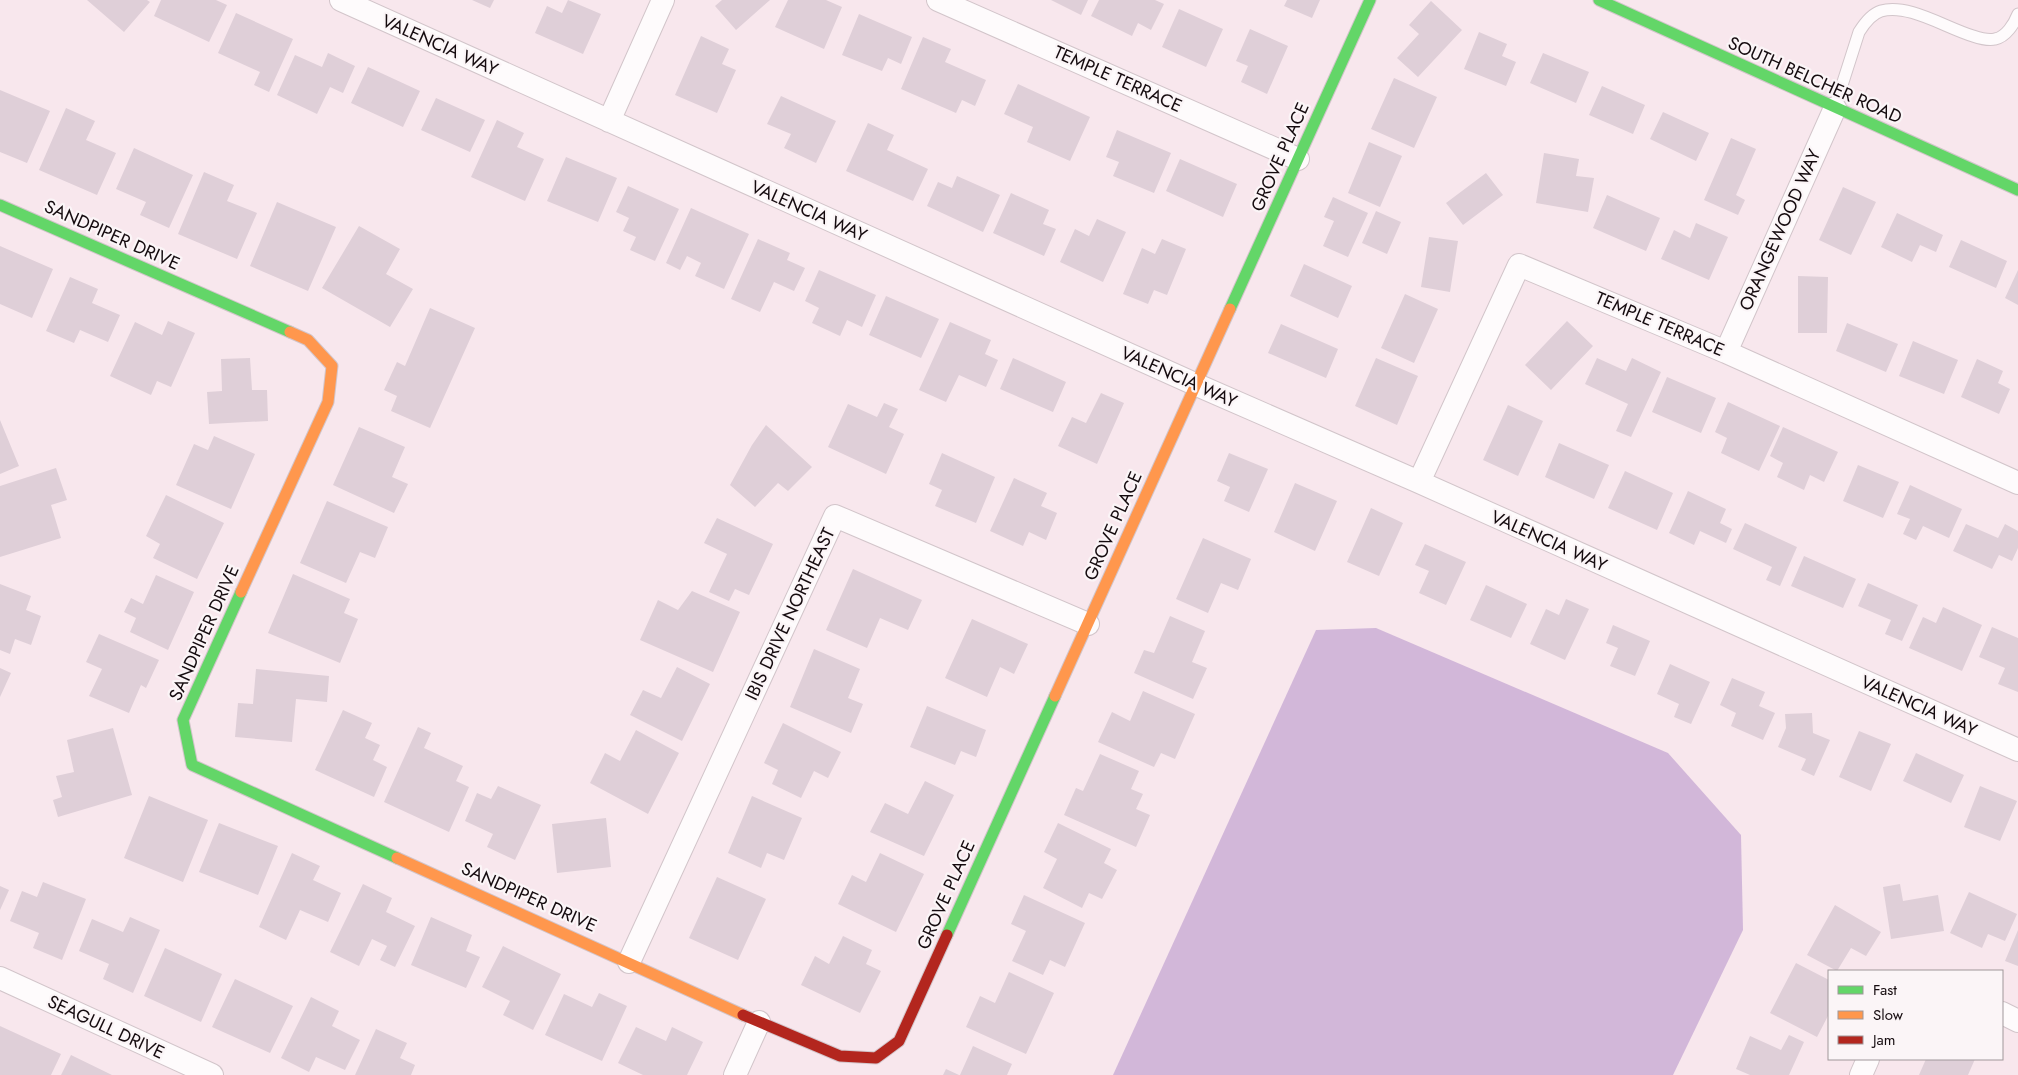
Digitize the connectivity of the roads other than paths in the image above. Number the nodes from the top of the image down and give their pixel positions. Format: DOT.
graph roads {
  1 [pos="341,0"];
  2 [pos="663,0"];
  3 [pos="938,0"];
  4 [pos="1370,0"];
  5 [pos="1599,0"];
  6 [pos="2018,14"];
  7 [pos="1834,108"];
  8 [pos="609,121"];
  9 [pos="1298,159"];
  10 [pos="2018,190"];
  11 [pos="0,205"];
  12 [pos="1726,352"];
  13 [pos="1197,385"];
  14 [pos="1419,482"];
  15 [pos="2018,483"];
  16 [pos="1088,624"];
  17 [pos="2018,750"];
  18 [pos="629,962"];
  19 [pos="0,978"];
  20 [pos="2003,1014"];
  21 [pos="2018,1021"];
  22 [pos="759,1022"];
  23 [pos="876,1058"];
  24 [pos="1868,1060"];
  25 [pos="212,1075"];
  26 [pos="735,1075"];
  27 [pos="1861,1075"];
  1 -- 8 [label="street, VALENCIA WAY"];
  2 -- 8 [label="street"];
  3 -- 9 [label="street, TEMPLE TERRACE"];
  4 -- 9 [label="street, GROVE PLACE"];
  5 -- 7 [label="street, SOUTH BELCHER ROAD"];
  6 -- 7 [label="lane"];
  7 -- 10 [label="street, SOUTH BELCHER ROAD"];
  7 -- 12 [label="street, ORANGEWOOD WAY"];
  8 -- 13 [label="street, VALENCIA WAY"];
  9 -- 13 [label="street, GROVE PLACE"];
  11 -- 18 [label="street, SANDPIPER DRIVE"];
  12 -- 14 [label="street, TEMPLE TERRACE"];
  12 -- 15 [label="street, TEMPLE TERRACE"];
  13 -- 14 [label="street, VALENCIA WAY"];
  13 -- 16 [label="street, GROVE PLACE"];
  14 -- 17 [label="street, VALENCIA WAY"];
  16 -- 18 [label="street, IBIS DRIVE NORTHEAST"];
  16 -- 23 [label="street, GROVE PLACE"];
  18 -- 22 [label="street, SANDPIPER DRIVE"];
  19 -- 25 [label="street, SEAGULL DRIVE"];
  20 -- 21 [label="street"];
  22 -- 23 [label="street, SANDPIPER DRIVE"];
  22 -- 26 [label="street"];
  24 -- 27 [label="street"];
}
